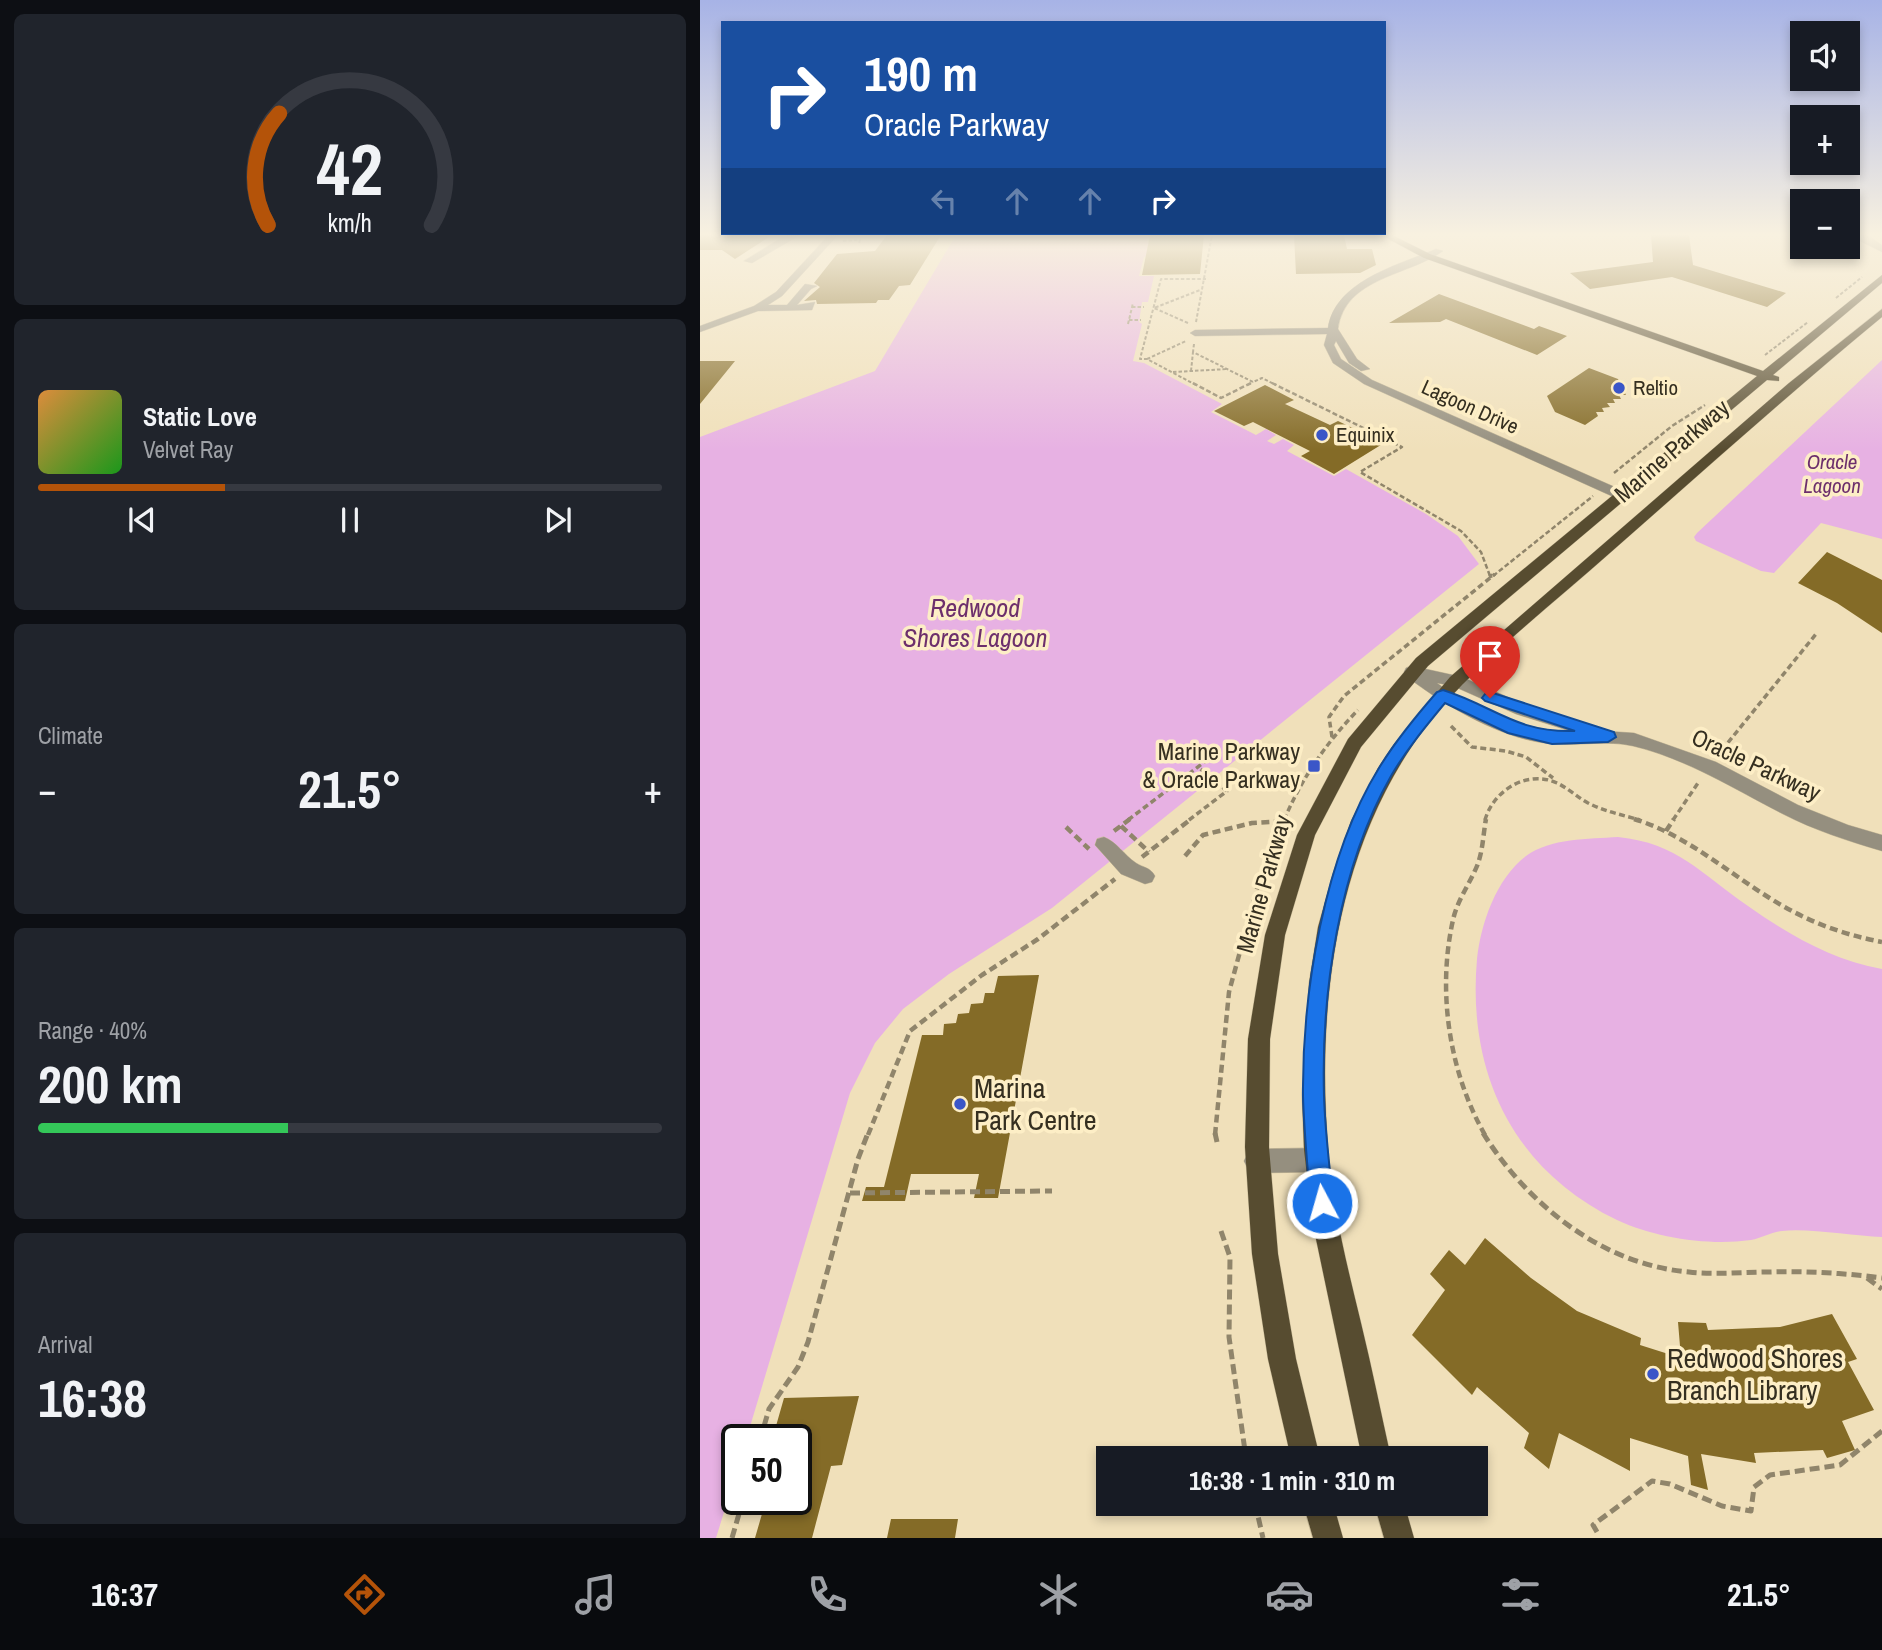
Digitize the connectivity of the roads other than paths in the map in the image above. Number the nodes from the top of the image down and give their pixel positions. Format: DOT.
graph roads {
  1 [pos="743,307"];
  2 [pos="810,307"];
  3 [pos="1338,307"];
  4 [pos="1570,307"];
  5 [pos="1602,307"];
  6 [pos="1848,307"];
  7 [pos="757,308"];
  8 [pos="789,309"];
  9 [pos="1882,312"];
  10 [pos="700,323"];
  11 [pos="700,330"];
  12 [pos="1335,331"];
  13 [pos="1195,334"];
  14 [pos="1777,367"];
  15 [pos="1766,376"];
  16 [pos="1805,376"];
  17 [pos="1793,385"];
  18 [pos="1626,491"];
  19 [pos="1412,672"];
  20 [pos="1449,688"];
  21 [pos="1107,840"];
  22 [pos="1882,843"];
  23 [pos="1136,872"];
  24 [pos="1317,1160"];
  25 [pos="1256,1161"];
  26 [pos="1303,1446"];
  27 [pos="1374,1446"];
  28 [pos="1322,1516"];
  29 [pos="1393,1516"];
  30 [pos="1328,1538"];
  31 [pos="1399,1538"];
  1 -- 10 [label="street"];
  2 -- 8 [label="street"];
  3 -- 12 [label="street, Lagoon Drive"];
  4 -- 15 [label="main road"];
  5 -- 14 [label="main road"];
  6 -- 14 [label="main road, Marine Parkway"];
  7 -- 8 [label="street"];
  7 -- 11 [label="street"];
  9 -- 16 [label="main road, Marine Parkway"];
  12 -- 13 [label="street"];
  12 -- 18 [label="street, Lagoon Drive"];
  14 -- 15 [label="main road, Marine Parkway"];
  14 -- 16 [label="main road"];
  15 -- 17 [label="main road"];
  15 -- 18 [label="main road, Marine Parkway"];
  16 -- 17 [label="main road, Marine Parkway"];
  17 -- 20 [label="main road, Marine Parkway"];
  18 -- 19 [label="main road, Marine Parkway"];
  19 -- 20 [label="street, Oracle Parkway"];
  19 -- 25 [label="main road, Marine Parkway"];
  20 -- 22 [label="street, Oracle Parkway"];
  20 -- 24 [label="main road, Marine Parkway"];
  21 -- 23 [label="street"];
  24 -- 25 [label="street"];
  24 -- 27 [label="main road, Marine Parkway"];
  25 -- 26 [label="main road, Marine Parkway"];
  28 -- 30 [label="main road"];
  29 -- 31 [label="main road"];
}
